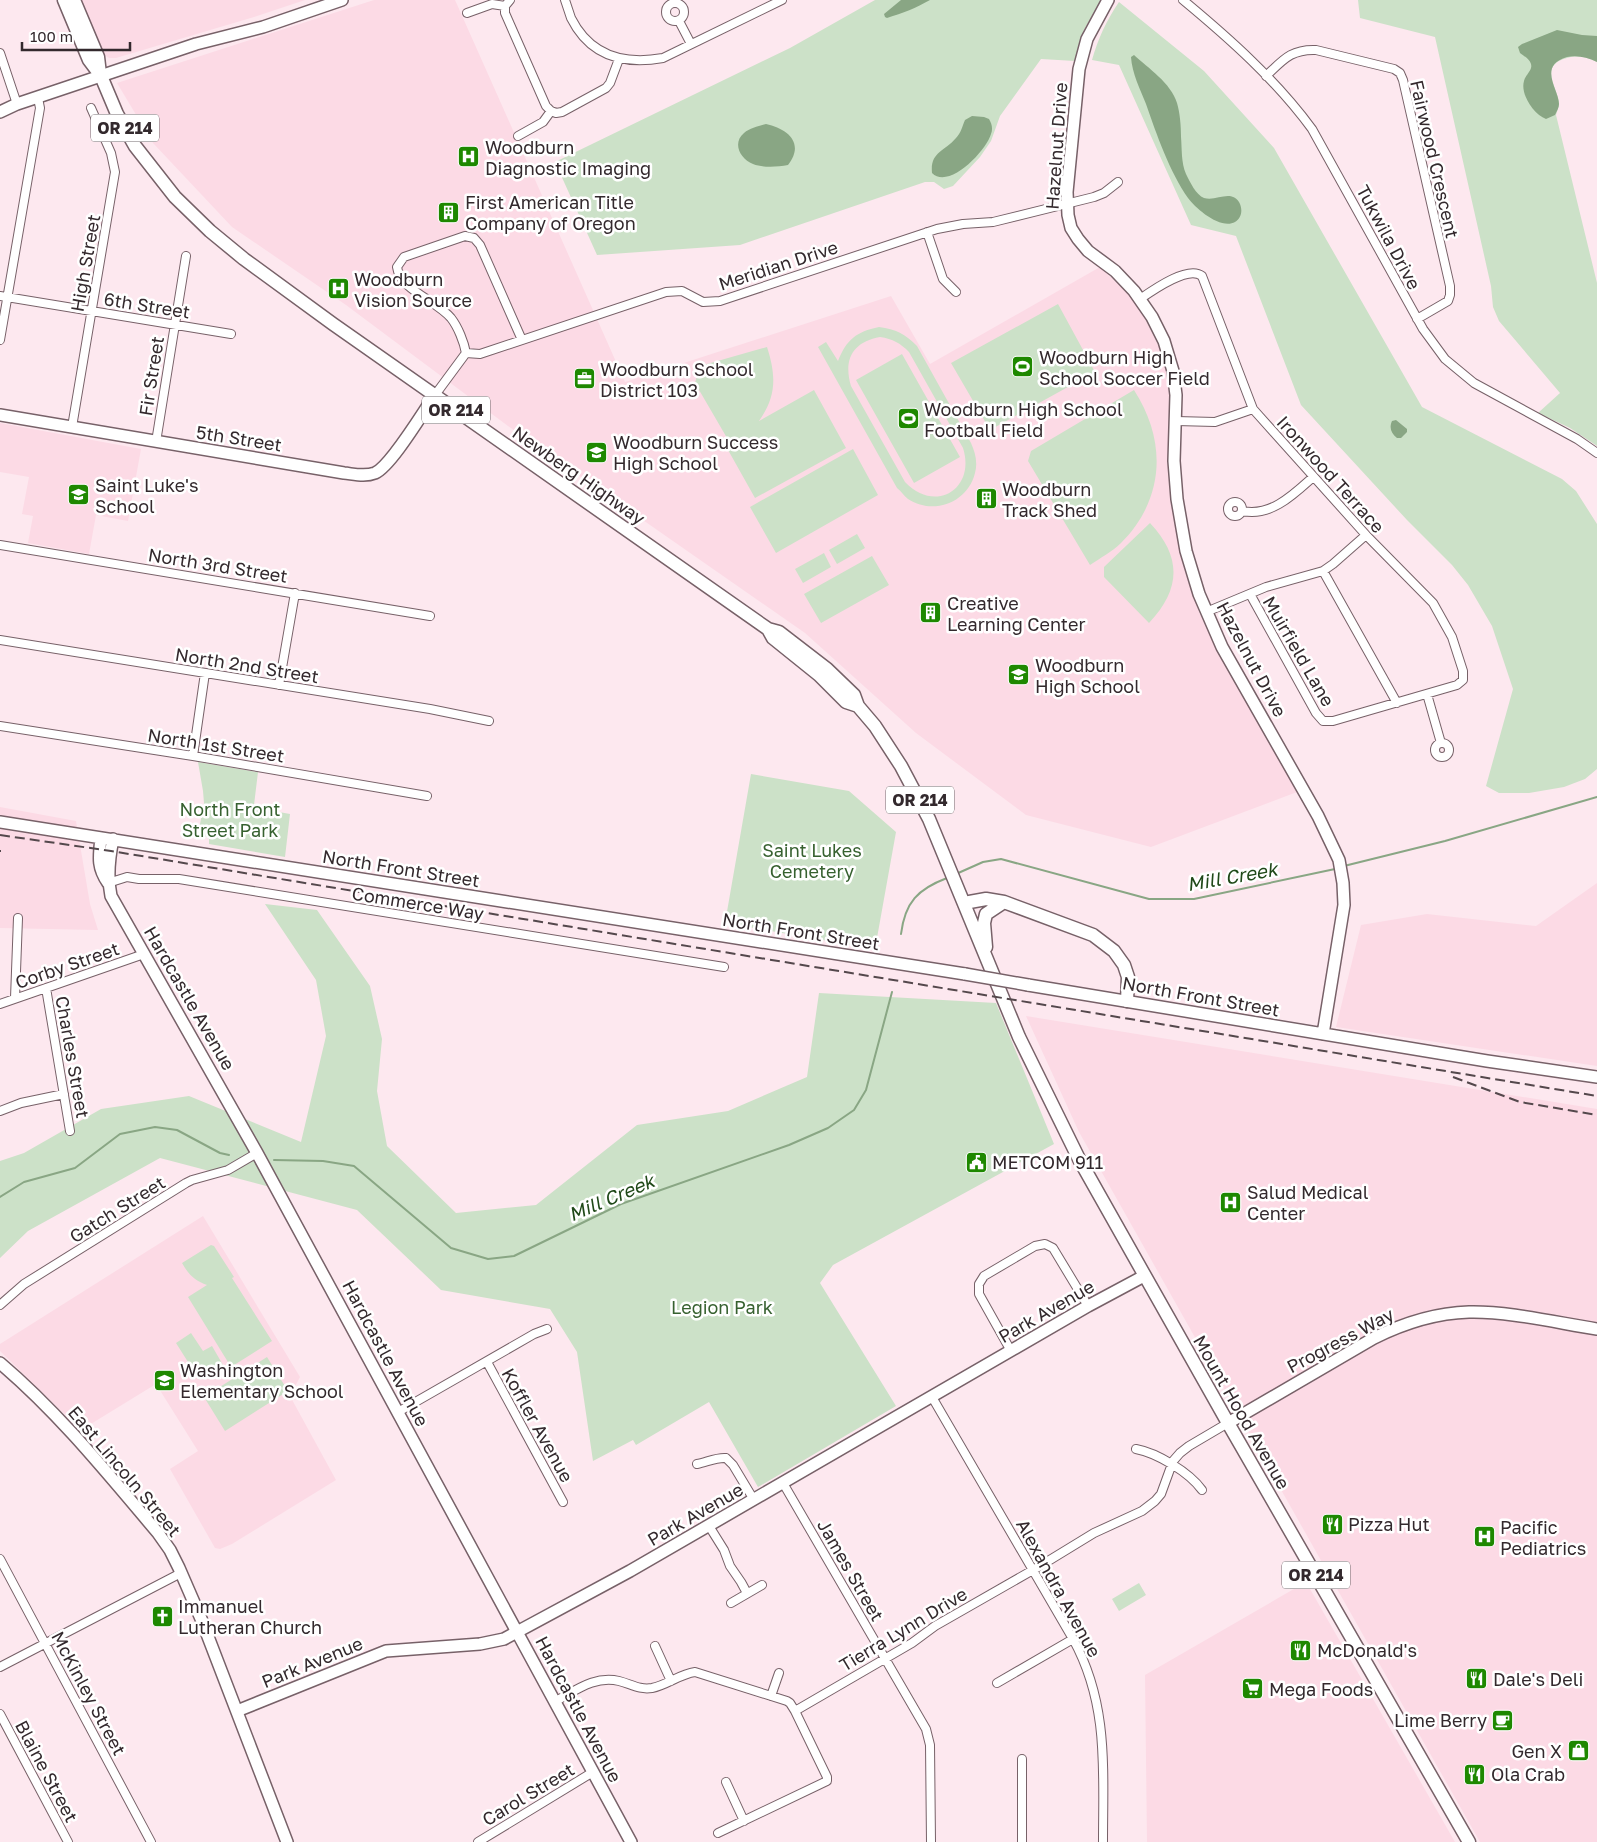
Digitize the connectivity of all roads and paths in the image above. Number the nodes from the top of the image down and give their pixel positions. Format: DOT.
graph roads {
  1 [pos="64,0"];
  2 [pos="74,0"];
  3 [pos="342,0"];
  4 [pos="565,0"];
  5 [pos="782,0"];
  6 [pos="1108,0"];
  7 [pos="1183,0"];
  8 [pos="507,3"];
  9 [pos="467,13"];
  10 [pos="679,21"];
  11 [pos="691,44"];
  12 [pos="0,53"];
  13 [pos="619,59"];
  14 [pos="101,76"];
  15 [pos="1266,76"];
  16 [pos="38,98"];
  17 [pos="17,104"];
  18 [pos="91,108"];
  19 [pos="551,111"];
  20 [pos="0,112"];
  21 [pos="518,136"];
  22 [pos="1118,182"];
  23 [pos="1067,204"];
  24 [pos="927,232"];
  25 [pos="186,256"];
  26 [pos="956,292"];
  27 [pos="4,296"];
  28 [pos="1140,298"];
  29 [pos="91,311"];
  30 [pos="1417,319"];
  31 [pos="175,325"];
  32 [pos="231,334"];
  33 [pos="0,340"];
  34 [pos="522,340"];
  35 [pos="466,354"];
  36 [pos="436,396"];
  37 [pos="1253,409"];
  38 [pos="0,415"];
  39 [pos="1176,421"];
  40 [pos="72,427"];
  41 [pos="156,442"];
  42 [pos="1597,453"];
  43 [pos="1313,477"];
  44 [pos="1243,511"];
  45 [pos="1366,535"];
  46 [pos="0,545"];
  47 [pos="1323,571"];
  48 [pos="295,593"];
  49 [pos="1250,594"];
  50 [pos="1206,612"];
  51 [pos="430,616"];
  52 [pos="0,640"];
  53 [pos="205,673"];
  54 [pos="279,685"];
  55 [pos="1427,694"];
  56 [pos="1397,703"];
  57 [pos="489,721"];
  58 [pos="0,726"];
  59 [pos="1441,743"];
  60 [pos="192,756"];
  61 [pos="427,796"];
  62 [pos="0,822"];
  63 [pos="107,838"];
  64 [pos="108,883"];
  65 [pos="1004,902"];
  66 [pos="964,903"];
  67 [pos="18,918"];
  68 [pos="144,954"];
  69 [pos="987,959"];
  70 [pos="724,968"];
  71 [pos="46,988"];
  72 [pos="1000,991"];
  73 [pos="15,998"];
  74 [pos="1127,1000"];
  75 [pos="0,1004"];
  76 [pos="1323,1034"];
  77 [pos="1597,1077"];
  78 [pos="64,1094"];
  79 [pos="0,1111"];
  80 [pos="70,1131"];
  81 [pos="257,1153"];
  82 [pos="1144,1276"];
  83 [pos="0,1305"];
  84 [pos="1088,1306"];
  85 [pos="547,1329"];
  86 [pos="1597,1329"];
  87 [pos="1011,1351"];
  88 [pos="487,1362"];
  89 [pos="0,1363"];
  90 [pos="932,1397"];
  91 [pos="398,1412"];
  92 [pos="1228,1423"];
  93 [pos="1136,1449"];
  94 [pos="698,1464"];
  95 [pos="1171,1465"];
  96 [pos="783,1483"];
  97 [pos="1202,1490"];
  98 [pos="754,1500"];
  99 [pos="563,1502"];
  100 [pos="709,1526"];
  101 [pos="0,1559"];
  102 [pos="1033,1570"];
  103 [pos="181,1573"];
  104 [pos="762,1585"];
  105 [pos="747,1593"];
  106 [pos="731,1603"];
  107 [pos="518,1632"];
  108 [pos="1073,1639"];
  109 [pos="45,1643"];
  110 [pos="655,1646"];
  111 [pos="885,1658"];
  112 [pos="0,1667"];
  113 [pos="779,1673"];
  114 [pos="671,1681"];
  115 [pos="997,1683"];
  116 [pos="771,1696"];
  117 [pos="554,1702"];
  118 [pos="795,1711"];
  119 [pos="237,1712"];
  120 [pos="0,1714"];
  121 [pos="1022,1759"];
  122 [pos="593,1772"];
  123 [pos="726,1782"];
  124 [pos="744,1822"];
  125 [pos="718,1833"];
  126 [pos="68,1842"];
  127 [pos="151,1842"];
  128 [pos="287,1842"];
  129 [pos="478,1842"];
  130 [pos="631,1842"];
  131 [pos="931,1842"];
  132 [pos="1022,1842"];
  133 [pos="1103,1842"];
  134 [pos="1469,1842"];
  1 -- 14 [label="main road, Newberg Highway / OR 214"];
  2 -- 14 [label="main road, Newberg Highway / OR 214"];
  3 -- 14 [label="street"];
  4 -- 13 [label="street"];
  5 -- 11 [label="street"];
  6 -- 23 [label="street, Hazelnut Drive"];
  7 -- 15 [label="street, Tukwila Drive"];
  8 -- 9 [label="street"];
  8 -- 19 [label="street"];
  10 -- 11 [label="street"];
  11 -- 13 [label="street"];
  12 -- 17 [label="street"];
  13 -- 19 [label="street"];
  14 -- 16 [label="street"];
  14 -- 36 [label="main road, Newberg Highway / OR 214"];
  15 -- 30 [label="street, Tukwila Drive"];
  15 -- 30 [label="street, Fairwood Crescent"];
  16 -- 17 [label="street"];
  16 -- 27 [label="street"];
  17 -- 20 [label="street"];
  18 -- 29 [label="street, High Street"];
  19 -- 21 [label="street"];
  22 -- 23 [label="street, Meridian Drive"];
  23 -- 24 [label="street, Meridian Drive"];
  23 -- 28 [label="street, Hazelnut Drive"];
  24 -- 26 [label="street"];
  24 -- 34 [label="street, Meridian Drive"];
  25 -- 31 [label="street, Fir Street"];
  27 -- 29 [label="street, 6th Street"];
  27 -- 33 [label="street"];
  28 -- 37 [label="street, Ironwood Terrace"];
  28 -- 39 [label="street, Hazelnut Drive"];
  29 -- 31 [label="street, 6th Street"];
  29 -- 40 [label="street, High Street"];
  30 -- 42 [label="street, Tukwila Drive"];
  31 -- 32 [label="street, 6th Street"];
  31 -- 41 [label="street, Fir Street"];
  34 -- 35 [label="street, Meridian Drive"];
  34 -- 35 [label="street"];
  35 -- 36 [label="street"];
  36 -- 41 [label="street, 5th Street"];
  36 -- 66 [label="main road, Newberg Highway / OR 214"];
  37 -- 39 [label="street"];
  37 -- 43 [label="street, Ironwood Terrace"];
  38 -- 40 [label="street, 5th Street"];
  39 -- 50 [label="street, Hazelnut Drive"];
  40 -- 41 [label="street, 5th Street"];
  43 -- 44 [label="street"];
  43 -- 45 [label="street, Ironwood Terrace"];
  45 -- 47 [label="street"];
  45 -- 55 [label="street, Ironwood Terrace"];
  46 -- 48 [label="street, North 3rd Street"];
  47 -- 49 [label="street"];
  47 -- 56 [label="street"];
  48 -- 51 [label="street, North 3rd Street"];
  48 -- 54 [label="street"];
  49 -- 50 [label="street"];
  49 -- 56 [label="street, Muirfield Lane"];
  50 -- 76 [label="street, Hazelnut Drive"];
  52 -- 53 [label="street, North 2nd Street"];
  53 -- 54 [label="street, North 2nd Street"];
  53 -- 60 [label="street"];
  54 -- 57 [label="street, North 2nd Street"];
  55 -- 56 [label="street"];
  55 -- 59 [label="street"];
  58 -- 60 [label="street, North 1st Street"];
  60 -- 61 [label="street, North 1st Street"];
  62 -- 63 [label="street, North Front Street"];
  63 -- 64 [label="street, Hardcastle Avenue"];
  63 -- 74 [label="street, North Front Street, bridge"];
  64 -- 68 [label="street, Hardcastle Avenue"];
  64 -- 70 [label="street, Commerce Way"];
  65 -- 66 [label="main road"];
  65 -- 69 [label="main road"];
  65 -- 74 [label="main road"];
  66 -- 69 [label="main road, Newberg Highway / OR 214"];
  67 -- 73 [label="street"];
  68 -- 71 [label="street, Corby Street"];
  68 -- 81 [label="street, Hardcastle Avenue"];
  69 -- 72 [label="main road, Newberg Highway / OR 214"];
  71 -- 73 [label="street, Corby Street"];
  71 -- 78 [label="street, Charles Street"];
  72 -- 82 [label="main road, Mount Hood Avenue / OR 214"];
  73 -- 75 [label="street, Corby Street"];
  74 -- 76 [label="street, North Front Street"];
  76 -- 77 [label="street, North Front Street"];
  78 -- 79 [label="street"];
  78 -- 80 [label="street, Charles Street"];
  81 -- 83 [label="street, Gatch Street"];
  81 -- 91 [label="street, Hardcastle Avenue"];
  82 -- 84 [label="street, Park Avenue"];
  82 -- 92 [label="main road, Mount Hood Avenue / OR 214"];
  84 -- 87 [label="street, Park Avenue"];
  84 -- 87 [label="street"];
  85 -- 88 [label="street"];
  86 -- 92 [label="street, Progress Way"];
  87 -- 90 [label="street, Park Avenue"];
  88 -- 91 [label="street"];
  88 -- 99 [label="street, Koffler Avenue"];
  89 -- 103 [label="street, East Lincoln Street"];
  90 -- 96 [label="street, Park Avenue"];
  90 -- 102 [label="street, Alexandra Avenue"];
  91 -- 107 [label="street, Hardcastle Avenue"];
  92 -- 95 [label="street, Tierra Lynn Drive"];
  92 -- 134 [label="main road, Mount Hood Avenue / OR 214"];
  93 -- 95 [label="street"];
  94 -- 98 [label="street"];
  95 -- 97 [label="street"];
  95 -- 102 [label="street, Tierra Lynn Drive"];
  96 -- 98 [label="street, Park Avenue"];
  96 -- 111 [label="street, James Street"];
  98 -- 100 [label="street, Park Avenue"];
  100 -- 105 [label="street"];
  100 -- 107 [label="street, Park Avenue"];
  101 -- 109 [label="street, McKinley Street"];
  102 -- 108 [label="street, Alexandra Avenue"];
  102 -- 111 [label="street, Tierra Lynn Drive"];
  103 -- 109 [label="street"];
  103 -- 119 [label="street, East Lincoln Street"];
  104 -- 105 [label="street"];
  105 -- 106 [label="street"];
  107 -- 117 [label="street, Hardcastle Avenue"];
  107 -- 119 [label="street, Park Avenue"];
  108 -- 115 [label="street"];
  108 -- 133 [label="street, Alexandra Avenue"];
  109 -- 112 [label="street"];
  109 -- 127 [label="street, McKinley Street"];
  110 -- 114 [label="street"];
  111 -- 118 [label="street, Tierra Lynn Drive"];
  111 -- 131 [label="street, James Street"];
  113 -- 116 [label="street"];
  114 -- 116 [label="street"];
  114 -- 117 [label="street"];
  116 -- 118 [label="street"];
  117 -- 122 [label="street, Hardcastle Avenue"];
  118 -- 124 [label="street"];
  119 -- 128 [label="street, East Lincoln Street"];
  120 -- 126 [label="street, Blaine Street"];
  121 -- 132 [label="street"];
  122 -- 129 [label="street, Carol Street"];
  122 -- 130 [label="street, Hardcastle Avenue"];
  123 -- 124 [label="street"];
  124 -- 125 [label="street"];
}
